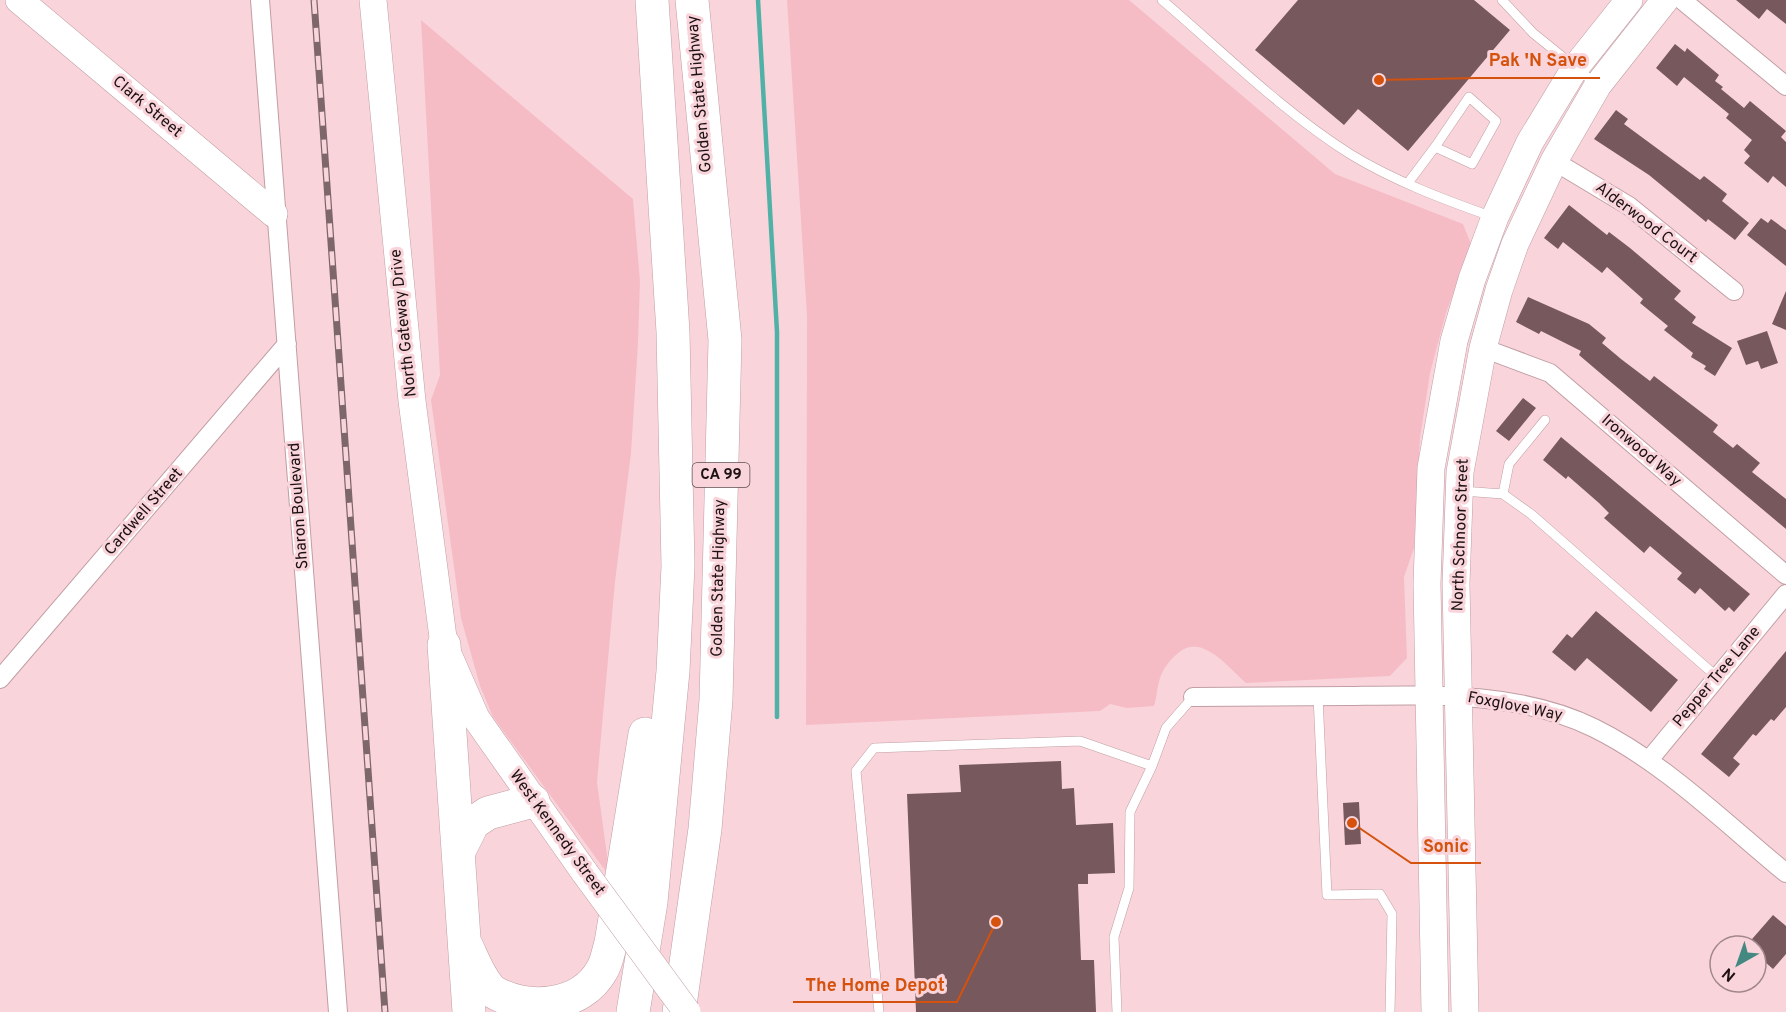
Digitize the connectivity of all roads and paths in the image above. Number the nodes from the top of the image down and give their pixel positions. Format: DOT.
graph roads {
  1 [pos="19,0"];
  2 [pos="260,0"];
  3 [pos="373,0"];
  4 [pos="652,0"];
  5 [pos="692,0"];
  6 [pos="1162,0"];
  7 [pos="1502,0"];
  8 [pos="1629,0"];
  9 [pos="1665,0"];
  10 [pos="1682,0"];
  11 [pos="1575,68"];
  12 [pos="1598,85"];
  13 [pos="1786,86"];
  14 [pos="1435,147"];
  15 [pos="1554,161"];
  16 [pos="1408,183"];
  17 [pos="274,214"];
  18 [pos="1495,217"];
  19 [pos="1734,291"];
  20 [pos="287,344"];
  21 [pos="1483,348"];
  22 [pos="1545,420"];
  23 [pos="678,458"];
  24 [pos="1459,491"];
  25 [pos="1503,494"];
  26 [pos="1786,575"];
  27 [pos="1786,594"];
  28 [pos="444,645"];
  29 [pos="1716,676"];
  30 [pos="0,679"];
  31 [pos="1431,695"];
  32 [pos="1318,696"];
  33 [pos="1193,697"];
  34 [pos="1460,697"];
  35 [pos="1649,760"];
  36 [pos="1152,766"];
  37 [pos="533,801"];
  38 [pos="459,851"];
  39 [pos="1786,873"];
  40 [pos="465,943"];
  41 [pos="1434,950"];
  42 [pos="689,951"];
  43 [pos="338,1012"];
  44 [pos="469,1012"];
  45 [pos="633,1012"];
  46 [pos="679,1012"];
  47 [pos="686,1012"];
  48 [pos="879,1012"];
  49 [pos="1117,1012"];
  50 [pos="1390,1012"];
  51 [pos="1436,1012"];
  52 [pos="1452,1012"];
  53 [pos="1465,1012"];
  1 -- 17 [label="street, Clark Street"];
  2 -- 17 [label="street, Sharon Boulevard"];
  3 -- 28 [label="street, North Gateway Drive"];
  4 -- 23 [label="highway, CA 99"];
  5 -- 42 [label="highway, Golden State Highway / CA 99"];
  6 -- 16 [label="lane"];
  7 -- 11 [label="lane"];
  8 -- 11 [label="street, North Schnoor Street"];
  9 -- 12 [label="street, North Schnoor Street"];
  10 -- 13 [label="street"];
  11 -- 12 [label="lane"];
  11 -- 18 [label="street, North Schnoor Street"];
  12 -- 15 [label="street, North Schnoor Street"];
  14 -- 14 [label="lane"];
  14 -- 16 [label="lane"];
  15 -- 19 [label="street, Alderwood Court"];
  15 -- 21 [label="street, North Schnoor Street"];
  16 -- 18 [label="lane"];
  17 -- 20 [label="street, Sharon Boulevard"];
  18 -- 31 [label="street, North Schnoor Street"];
  20 -- 30 [label="street, Cardwell Street"];
  20 -- 43 [label="street, Sharon Boulevard"];
  21 -- 24 [label="street, North Schnoor Street"];
  21 -- 26 [label="street, Ironwood Way"];
  22 -- 25 [label="lane"];
  23 -- 40 [label="highway"];
  23 -- 45 [label="highway, CA 99"];
  24 -- 25 [label="lane"];
  24 -- 34 [label="street, North Schnoor Street"];
  25 -- 29 [label="lane"];
  27 -- 29 [label="street, Pepper Tree Lane"];
  28 -- 37 [label="street, West Kennedy Street"];
  28 -- 38 [label="highway"];
  29 -- 35 [label="street, Pepper Tree Lane"];
  31 -- 32 [label="street, Foxglove Way"];
  31 -- 34 [label="street, Foxglove Way"];
  31 -- 41 [label="street, North Schnoor Street"];
  32 -- 33 [label="street, Foxglove Way"];
  32 -- 50 [label="lane"];
  33 -- 36 [label="lane"];
  34 -- 35 [label="street, Foxglove Way"];
  34 -- 53 [label="street, North Schnoor Street"];
  35 -- 39 [label="street, Foxglove Way"];
  36 -- 48 [label="lane"];
  36 -- 49 [label="lane"];
  37 -- 38 [label="highway"];
  37 -- 47 [label="street, West Kennedy Street, bridge"];
  38 -- 40 [label="highway"];
  40 -- 44 [label="highway"];
  41 -- 51 [label="street, North Schnoor Street"];
  41 -- 52 [label="street"];
  42 -- 46 [label="highway, Golden State Highway / CA 99"];
  42 -- 47 [label="highway"];
}
